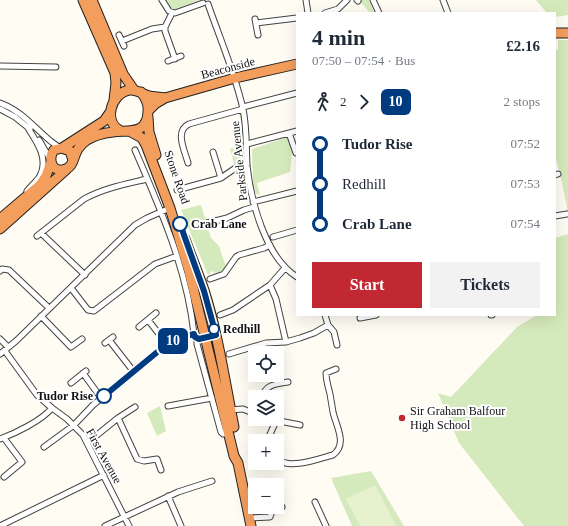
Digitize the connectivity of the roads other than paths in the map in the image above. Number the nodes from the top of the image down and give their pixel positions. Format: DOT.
graph roads {
  1 [pos="84,0"];
  2 [pos="92,0"];
  3 [pos="162,0"];
  4 [pos="306,0"];
  5 [pos="347,0"];
  6 [pos="373,0"];
  7 [pos="443,0"];
  8 [pos="206,2"];
  9 [pos="308,12"];
  10 [pos="328,12"];
  11 [pos="379,12"];
  12 [pos="448,12"];
  13 [pos="172,13"];
  14 [pos="296,18"];
  15 [pos="165,27"];
  16 [pos="556,33"];
  17 [pos="568,33"];
  18 [pos="119,35"];
  19 [pos="258,35"];
  20 [pos="122,41"];
  21 [pos="124,46"];
  22 [pos="181,56"];
  23 [pos="175,59"];
  24 [pos="168,62"];
  25 [pos="296,64"];
  26 [pos="0,66"];
  27 [pos="56,66"];
  28 [pos="235,78"];
  29 [pos="137,91"];
  30 [pos="296,93"];
  31 [pos="165,98"];
  32 [pos="114,100"];
  33 [pos="0,103"];
  34 [pos="243,108"];
  35 [pos="0,110"];
  36 [pos="111,111"];
  37 [pos="148,114"];
  38 [pos="28,128"];
  39 [pos="296,131"];
  40 [pos="121,132"];
  41 [pos="131,132"];
  42 [pos="289,133"];
  43 [pos="247,144"];
  44 [pos="61,148"];
  45 [pos="135,150"];
  46 [pos="213,152"];
  47 [pos="296,153"];
  48 [pos="73,160"];
  49 [pos="51,161"];
  50 [pos="189,161"];
  51 [pos="247,164"];
  52 [pos="67,169"];
  53 [pos="147,178"];
  54 [pos="221,178"];
  55 [pos="177,190"];
  56 [pos="296,191"];
  57 [pos="254,204"];
  58 [pos="170,208"];
  59 [pos="8,212"];
  60 [pos="160,212"];
  61 [pos="566,214"];
  62 [pos="556,216"];
  63 [pos="0,219"];
  64 [pos="207,223"];
  65 [pos="0,229"];
  66 [pos="296,230"];
  67 [pos="273,237"];
  68 [pos="270,245"];
  69 [pos="178,256"];
  70 [pos="285,268"];
  71 [pos="0,271"];
  72 [pos="85,275"];
  73 [pos="296,276"];
  74 [pos="210,279"];
  75 [pos="270,285"];
  76 [pos="71,288"];
  77 [pos="49,308"];
  78 [pos="156,313"];
  79 [pos="220,315"];
  80 [pos="41,316"];
  81 [pos="325,316"];
  82 [pos="148,320"];
  83 [pos="328,325"];
  84 [pos="139,327"];
  85 [pos="216,335"];
  86 [pos="199,337"];
  87 [pos="0,339"];
  88 [pos="82,339"];
  89 [pos="109,340"];
  90 [pos="286,342"];
  91 [pos="167,344"];
  92 [pos="337,345"];
  93 [pos="4,351"];
  94 [pos="230,354"];
  95 [pos="336,369"];
  96 [pos="134,372"];
  97 [pos="288,382"];
  98 [pos="70,383"];
  99 [pos="266,390"];
  100 [pos="101,398"];
  101 [pos="212,398"];
  102 [pos="168,406"];
  103 [pos="135,407"];
  104 [pos="52,408"];
  105 [pos="248,410"];
  106 [pos="227,411"];
  107 [pos="118,418"];
  108 [pos="284,422"];
  109 [pos="300,425"];
  110 [pos="74,426"];
  111 [pos="229,433"];
  112 [pos="2,438"];
  113 [pos="87,441"];
  114 [pos="44,447"];
  115 [pos="284,462"];
  116 [pos="238,463"];
  117 [pos="161,470"];
  118 [pos="104,475"];
  119 [pos="4,477"];
  120 [pos="212,481"];
  121 [pos="168,496"];
  122 [pos="315,502"];
  123 [pos="271,514"];
  124 [pos="124,516"];
  125 [pos="250,522"];
  126 [pos="0,526"];
  127 [pos="105,526"];
  128 [pos="129,526"];
  129 [pos="181,526"];
  130 [pos="326,526"];
  1 -- 32 [label="highway"];
  2 -- 29 [label="highway"];
  3 -- 13 [label="street"];
  4 -- 9 [label="street"];
  5 -- 10 [label="street"];
  6 -- 11 [label="street"];
  7 -- 12 [label="street"];
  8 -- 13 [label="street"];
  8 -- 28 [label="street, Parkside Avenue"];
  13 -- 15 [label="street"];
  14 -- 19 [label="street"];
  15 -- 20 [label="street"];
  15 -- 23 [label="street"];
  16 -- 17 [label="highway"];
  18 -- 20 [label="street"];
  20 -- 21 [label="street"];
  22 -- 23 [label="street"];
  23 -- 24 [label="street"];
  25 -- 28 [label="highway, Beaconside"];
  26 -- 27 [label="street"];
  28 -- 31 [label="highway, Beaconside"];
  28 -- 34 [label="street, Parkside Avenue"];
  29 -- 31 [label="highway, Beaconside"];
  29 -- 32 [label="highway"];
  29 -- 37 [label="highway"];
  30 -- 34 [label="street"];
  31 -- 37 [label="highway, Beaconside"];
  32 -- 36 [label="highway"];
  33 -- 44 [label="street"];
  34 -- 43 [label="street, Parkside Avenue"];
  34 -- 50 [label="street"];
  35 -- 38 [label="street"];
  36 -- 40 [label="highway"];
  36 -- 44 [label="highway"];
  37 -- 41 [label="highway"];
  37 -- 85 [label="highway, Stone Road"];
  38 -- 49 [label="street"];
  38 -- 59 [label="street"];
  39 -- 42 [label="street"];
  40 -- 41 [label="highway"];
  40 -- 48 [label="highway"];
  41 -- 58 [label="highway, Stone Road"];
  42 -- 43 [label="street"];
  42 -- 47 [label="street"];
  43 -- 51 [label="street, Parkside Avenue"];
  44 -- 48 [label="highway"];
  44 -- 49 [label="highway"];
  45 -- 53 [label="street, Stone Road"];
  46 -- 54 [label="street"];
  48 -- 52 [label="highway"];
  49 -- 52 [label="highway"];
  49 -- 59 [label="highway"];
  51 -- 54 [label="street"];
  51 -- 57 [label="street, Parkside Avenue"];
  52 -- 65 [label="highway"];
  53 -- 60 [label="street, Stone Road"];
  53 -- 72 [label="street"];
  54 -- 55 [label="street"];
  56 -- 57 [label="street"];
  57 -- 64 [label="street"];
  57 -- 68 [label="street, Parkside Avenue"];
  58 -- 60 [label="street"];
  58 -- 86 [label="highway, Stone Road"];
  59 -- 63 [label="highway"];
  60 -- 69 [label="street, Stone Road"];
  60 -- 72 [label="street"];
  61 -- 62 [label="street"];
  66 -- 67 [label="street"];
  68 -- 70 [label="street, Parkside Avenue"];
  68 -- 74 [label="street"];
  69 -- 76 [label="street"];
  69 -- 86 [label="street, Stone Road"];
  70 -- 73 [label="street, Parkside Avenue"];
  70 -- 75 [label="street"];
  71 -- 77 [label="street"];
  72 -- 76 [label="street"];
  75 -- 79 [label="street"];
  75 -- 90 [label="street"];
  76 -- 77 [label="street"];
  77 -- 80 [label="street"];
  78 -- 82 [label="street"];
  80 -- 88 [label="street"];
  80 -- 93 [label="street"];
  81 -- 83 [label="street"];
  82 -- 84 [label="street"];
  82 -- 91 [label="street"];
  83 -- 90 [label="street"];
  83 -- 92 [label="street"];
  85 -- 86 [label="street"];
  85 -- 106 [label="highway, Stone Road"];
  86 -- 91 [label="street"];
  86 -- 101 [label="street"];
  86 -- 106 [label="highway, Stone Road"];
  87 -- 93 [label="street, First Avenue"];
  89 -- 96 [label="street"];
  90 -- 94 [label="street"];
  91 -- 96 [label="street"];
  93 -- 104 [label="street, First Avenue"];
  95 -- 115 [label="street"];
  96 -- 100 [label="street"];
  97 -- 99 [label="street"];
  98 -- 100 [label="street"];
  100 -- 110 [label="street"];
  101 -- 102 [label="street"];
  101 -- 111 [label="street"];
  103 -- 107 [label="street"];
  104 -- 110 [label="street, First Avenue"];
  104 -- 112 [label="street"];
  105 -- 106 [label="street"];
  106 -- 111 [label="highway, Stone Road"];
  106 -- 116 [label="highway, Stone Road"];
  107 -- 113 [label="street"];
  107 -- 117 [label="street"];
  108 -- 109 [label="street"];
  110 -- 113 [label="street, First Avenue"];
  110 -- 114 [label="street"];
  111 -- 116 [label="highway, Stone Road"];
  112 -- 119 [label="street"];
  113 -- 118 [label="street, First Avenue"];
  116 -- 125 [label="highway, Stone Road"];
  118 -- 124 [label="street, First Avenue"];
  118 -- 126 [label="street"];
  120 -- 121 [label="street"];
  121 -- 124 [label="street"];
  121 -- 129 [label="street"];
  122 -- 130 [label="street"];
  123 -- 125 [label="street"];
  124 -- 127 [label="street"];
  124 -- 128 [label="street, First Avenue"];
}
